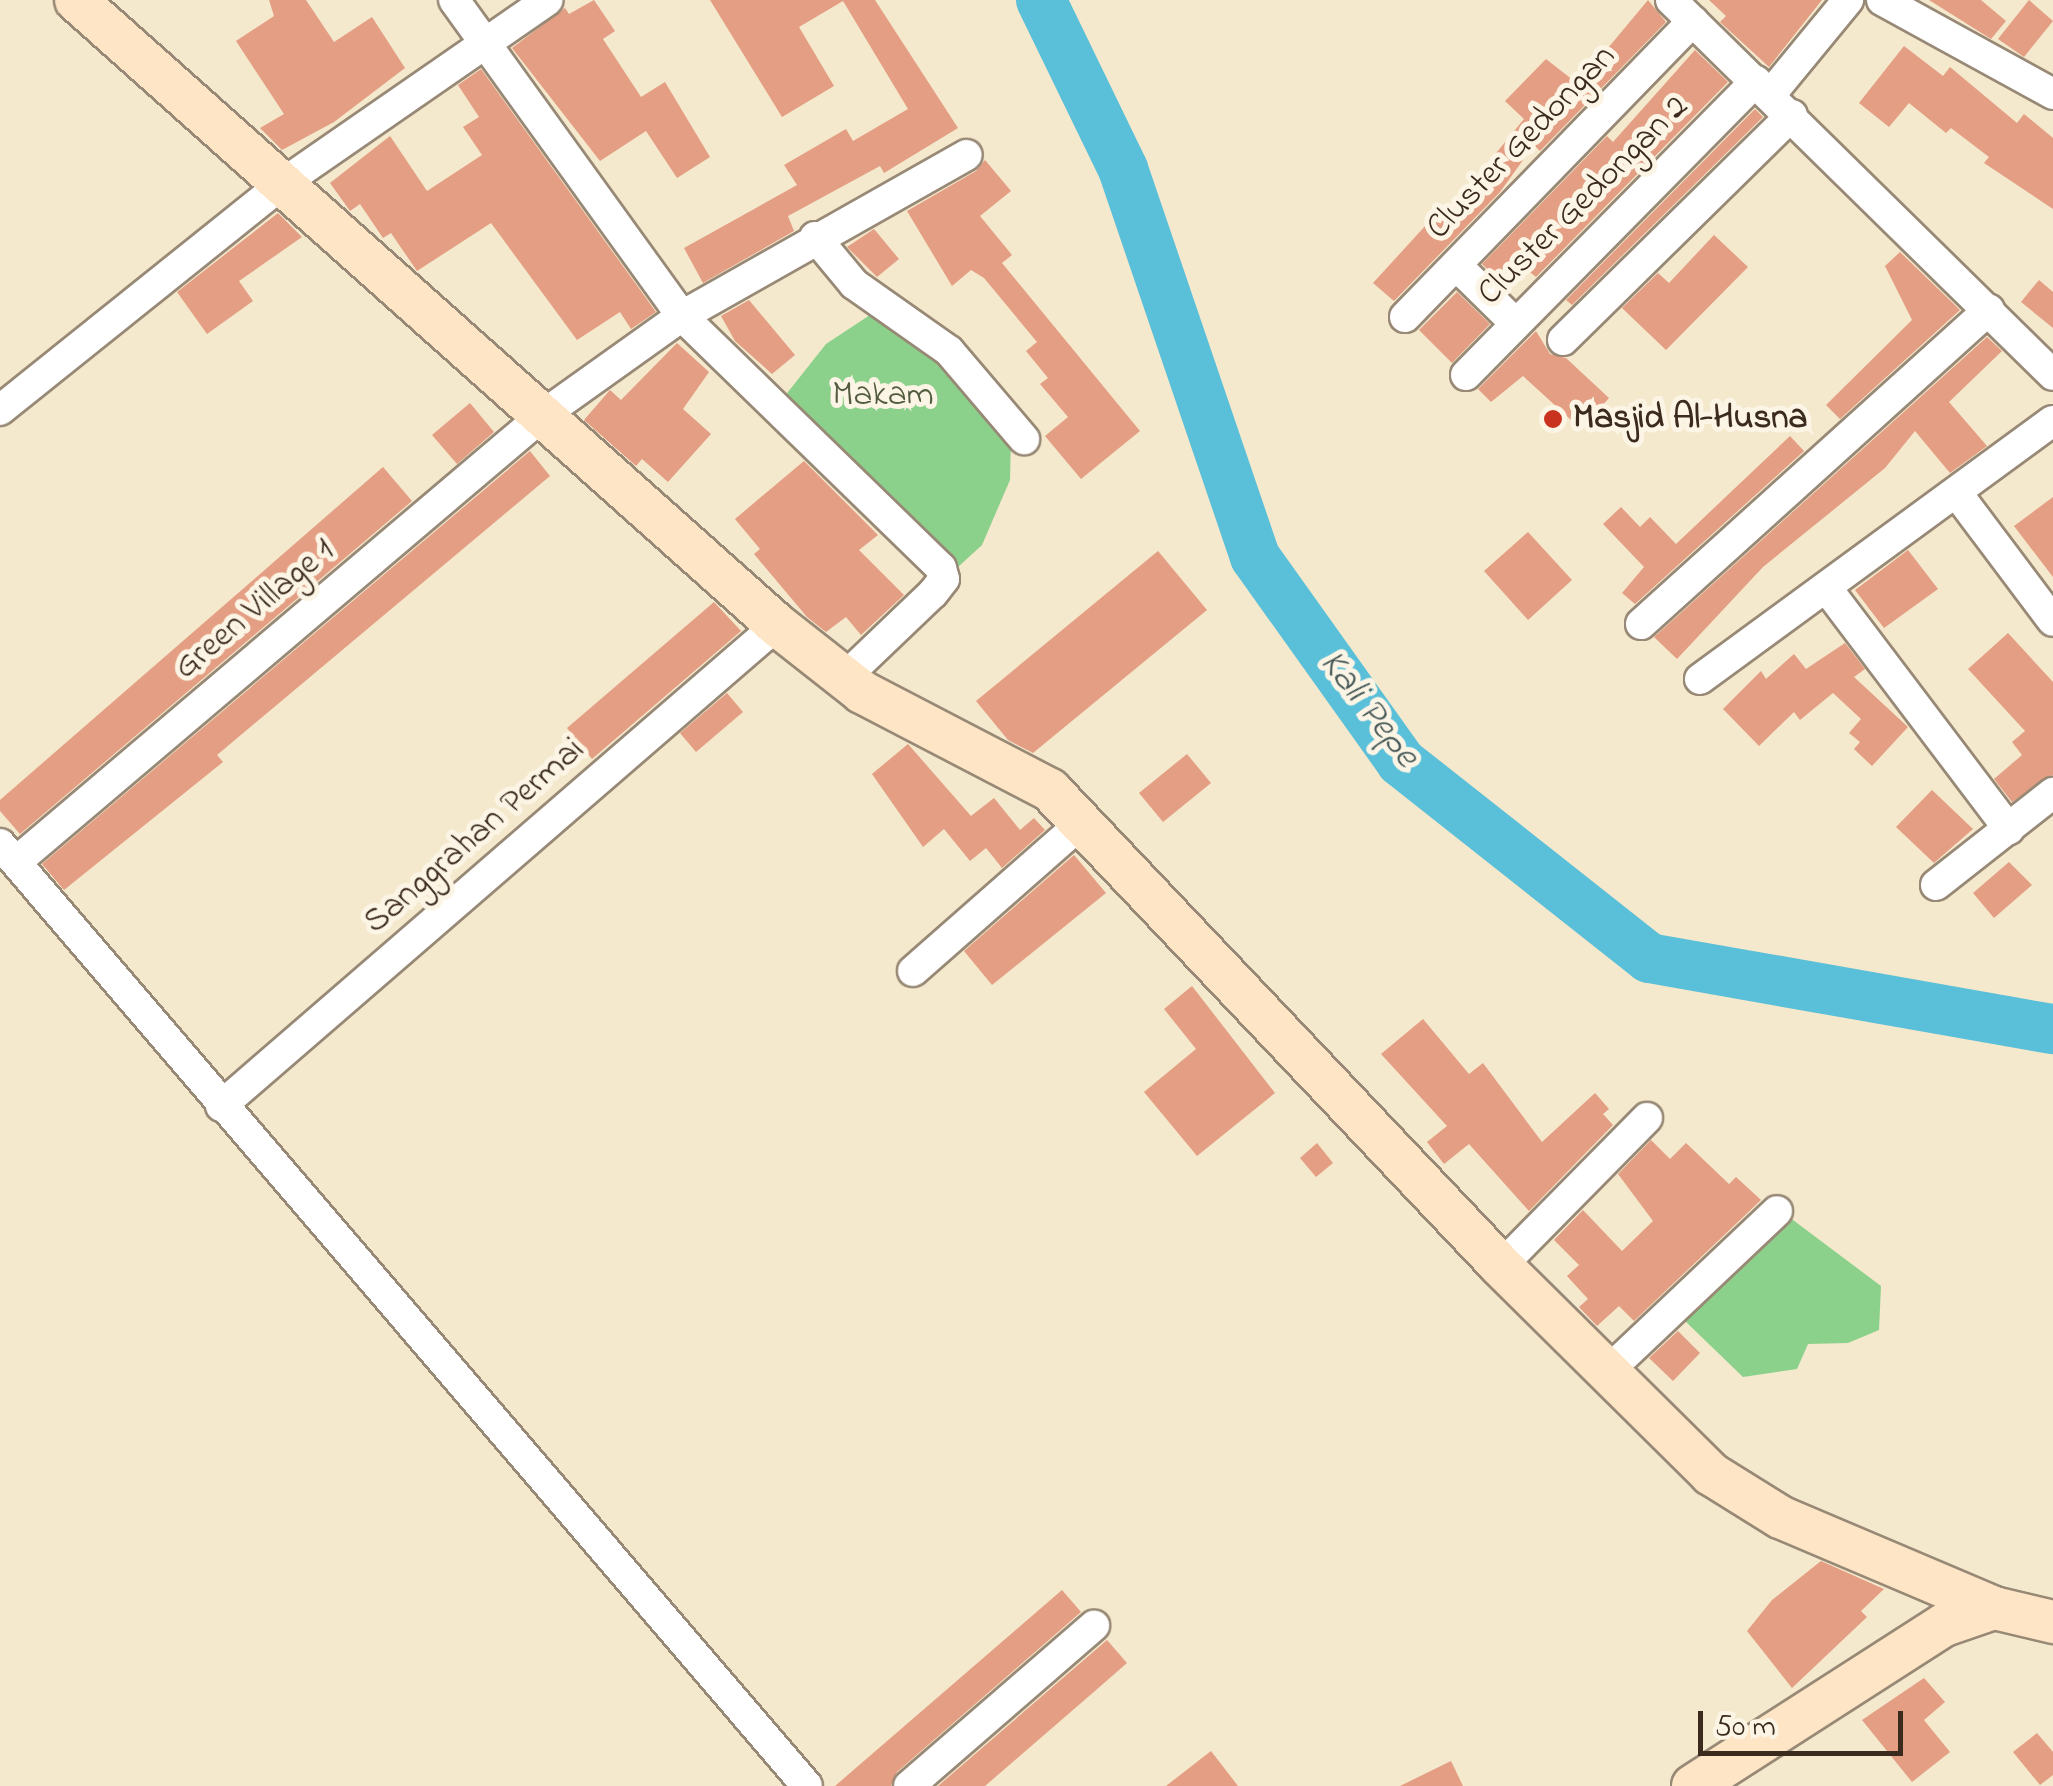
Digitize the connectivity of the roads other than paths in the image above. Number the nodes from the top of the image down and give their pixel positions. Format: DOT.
graph roads {
  1 [pos="76,0"];
  2 [pos="454,0"];
  3 [pos="548,0"];
  4 [pos="1671,0"];
  5 [pos="1848,0"];
  6 [pos="1882,0"];
  7 [pos="1694,21"];
  8 [pos="486,46"];
  9 [pos="2053,94"];
  10 [pos="1773,97"];
  11 [pos="966,155"];
  12 [pos="282,184"];
  13 [pos="815,237"];
  14 [pos="1456,264"];
  15 [pos="1989,310"];
  16 [pos="682,316"];
  17 [pos="1405,317"];
  18 [pos="1516,324"];
  19 [pos="1563,340"];
  20 [pos="1466,375"];
  21 [pos="2053,375"];
  22 [pos="0,410"];
  23 [pos="542,416"];
  24 [pos="2053,421"];
  25 [pos="1024,439"];
  26 [pos="1958,496"];
  27 [pos="1828,590"];
  28 [pos="2053,620"];
  29 [pos="1642,624"];
  30 [pos="777,625"];
  31 [pos="844,678"];
  32 [pos="1700,680"];
  33 [pos="2053,793"];
  34 [pos="1084,821"];
  35 [pos="2008,828"];
  36 [pos="8,853"];
  37 [pos="1936,886"];
  38 [pos="914,971"];
  39 [pos="221,1106"];
  40 [pos="1647,1118"];
  41 [pos="1777,1211"];
  42 [pos="1501,1266"];
  43 [pos="1607,1372"];
  44 [pos="1994,1608"];
  45 [pos="2050,1616"];
  46 [pos="1094,1626"];
  47 [pos="807,1786"];
  48 [pos="909,1786"];
  49 [pos="1692,1786"];
  1 -- 12 [label="street"];
  2 -- 8 [label="street"];
  3 -- 8 [label="street"];
  4 -- 7 [label="street"];
  5 -- 10 [label="street"];
  6 -- 9 [label="street"];
  7 -- 10 [label="street"];
  7 -- 14 [label="street, Cluster Gedongan"];
  8 -- 12 [label="street"];
  8 -- 16 [label="street"];
  10 -- 15 [label="street"];
  10 -- 18 [label="street, Cluster Gedongan 2"];
  10 -- 19 [label="street"];
  11 -- 13 [label="street, Green Village 1"];
  12 -- 22 [label="street"];
  12 -- 23 [label="street"];
  13 -- 16 [label="street, Green Village 1"];
  13 -- 25 [label="street"];
  14 -- 17 [label="street, Cluster Gedongan"];
  14 -- 18 [label="street"];
  15 -- 21 [label="street"];
  15 -- 29 [label="street"];
  16 -- 23 [label="street, Green Village 1"];
  16 -- 31 [label="street"];
  18 -- 20 [label="street, Cluster Gedongan 2"];
  23 -- 30 [label="street"];
  23 -- 36 [label="street, Green Village 1"];
  24 -- 26 [label="street"];
  26 -- 27 [label="street"];
  26 -- 28 [label="street"];
  27 -- 32 [label="street"];
  27 -- 35 [label="street"];
  30 -- 31 [label="street"];
  30 -- 39 [label="street, Sanggrahan Permai"];
  31 -- 34 [label="street"];
  33 -- 35 [label="street"];
  34 -- 38 [label="street"];
  34 -- 42 [label="street"];
  35 -- 37 [label="street"];
  36 -- 39 [label="street"];
  39 -- 47 [label="street"];
  40 -- 42 [label="street"];
  41 -- 43 [label="street"];
  42 -- 43 [label="street"];
  43 -- 44 [label="street"];
  44 -- 45 [label="street"];
  44 -- 49 [label="street"];
  46 -- 48 [label="street"];
}
